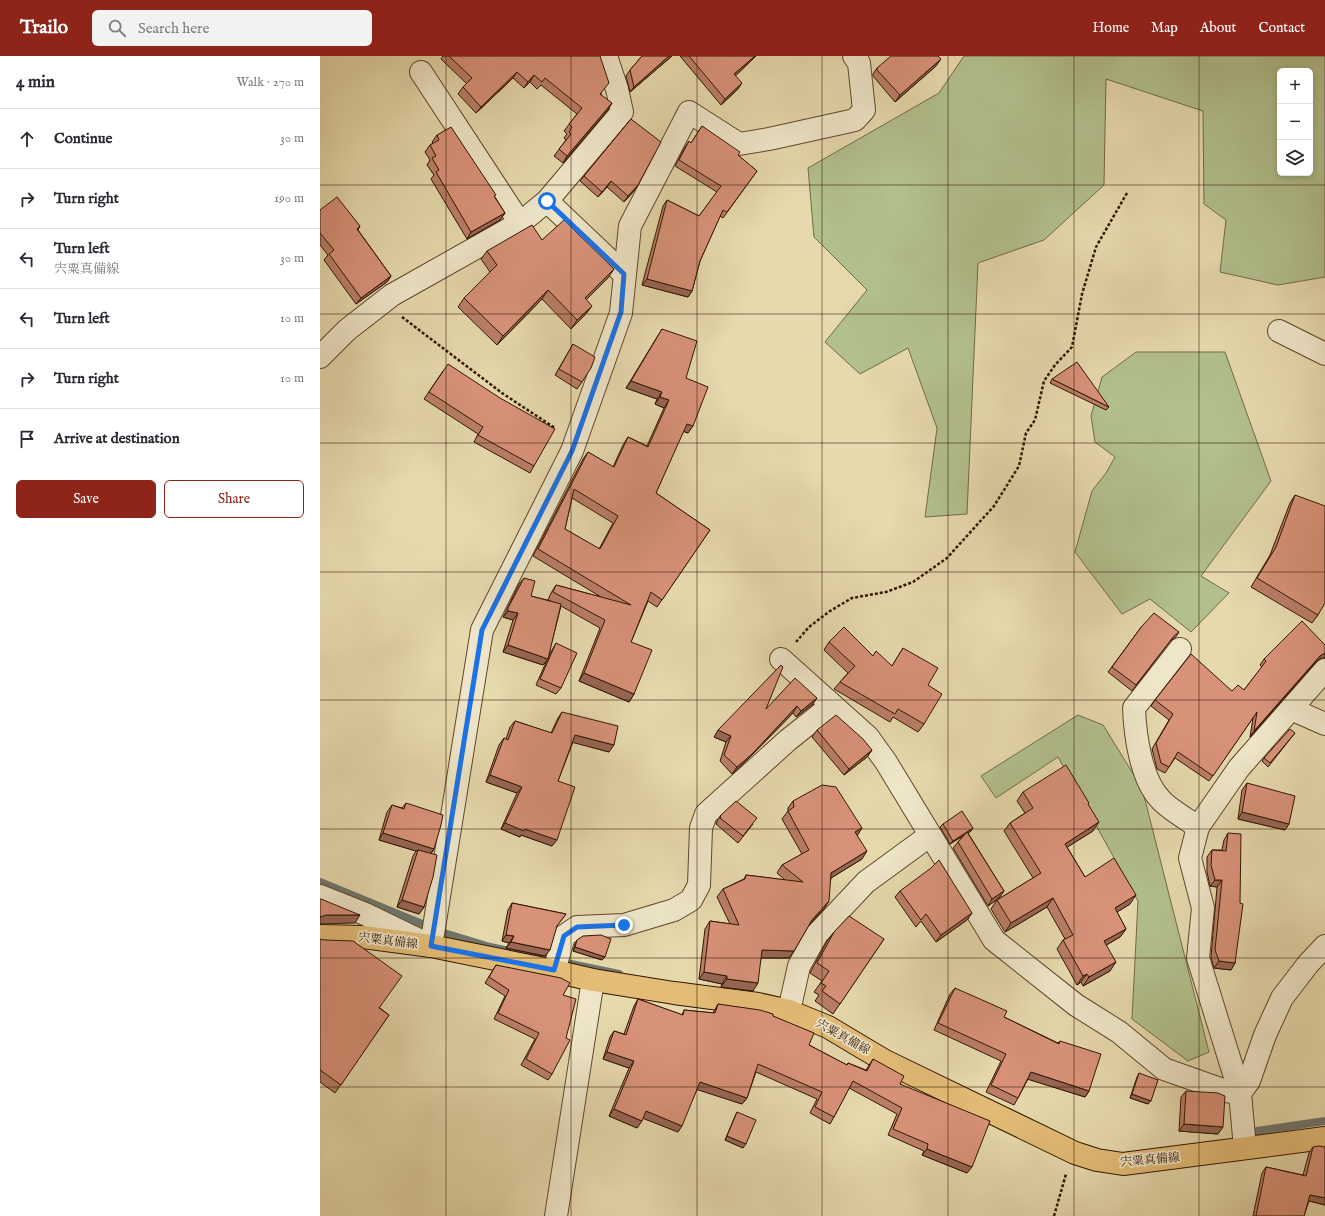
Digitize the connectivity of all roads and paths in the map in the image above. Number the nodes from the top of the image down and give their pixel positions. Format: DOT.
graph roads {
  1 [pos="606,56"];
  2 [pos="854,56"];
  3 [pos="420,72"];
  4 [pos="1127,193"];
  5 [pos="547,201"];
  6 [pos="520,223"];
  7 [pos="624,274"];
  8 [pos="382,302"];
  9 [pos="1280,331"];
  10 [pos="1325,354"];
  11 [pos="320,357"];
  12 [pos="575,442"];
  13 [pos="1180,649"];
  14 [pos="781,659"];
  15 [pos="1325,670"];
  16 [pos="832,705"];
  17 [pos="1291,709"];
  18 [pos="1325,724"];
  19 [pos="1198,827"];
  20 [pos="929,836"];
  21 [pos="320,896"];
  22 [pos="433,935"];
  23 [pos="320,936"];
  24 [pos="1325,946"];
  25 [pos="556,964"];
  26 [pos="593,980"];
  27 [pos="789,1011"];
  28 [pos="1240,1093"];
  29 [pos="1325,1138"];
  30 [pos="1245,1148"];
  31 [pos="1075,1153"];
  32 [pos="556,1216"];
  33 [pos="1054,1216"];
  1 -- 5 [label="street"];
  2 -- 7 [label="street"];
  3 -- 6 [label="street"];
  4 -- 14 [label="path"];
  5 -- 6 [label="street"];
  5 -- 7 [label="street"];
  6 -- 8 [label="street"];
  7 -- 12 [label="street"];
  8 -- 11 [label="street"];
  8 -- 12 [label="path"];
  9 -- 10 [label="street"];
  12 -- 22 [label="street"];
  13 -- 19 [label="street"];
  14 -- 16 [label="street"];
  15 -- 17 [label="street"];
  16 -- 20 [label="street"];
  16 -- 25 [label="street"];
  17 -- 18 [label="street"];
  17 -- 19 [label="street"];
  19 -- 28 [label="street"];
  20 -- 27 [label="street"];
  20 -- 28 [label="street"];
  21 -- 22 [label="street"];
  22 -- 23 [label="main road, 宍粟真備線"];
  22 -- 25 [label="main road, 宍粟真備線"];
  24 -- 28 [label="street"];
  25 -- 26 [label="main road, 宍粟真備線"];
  26 -- 27 [label="main road, 宍粟真備線"];
  26 -- 32 [label="street"];
  27 -- 31 [label="main road, 宍粟真備線"];
  28 -- 30 [label="street"];
  29 -- 30 [label="main road, 宍粟真備線"];
  30 -- 31 [label="main road, 宍粟真備線"];
  31 -- 33 [label="path"];
}
